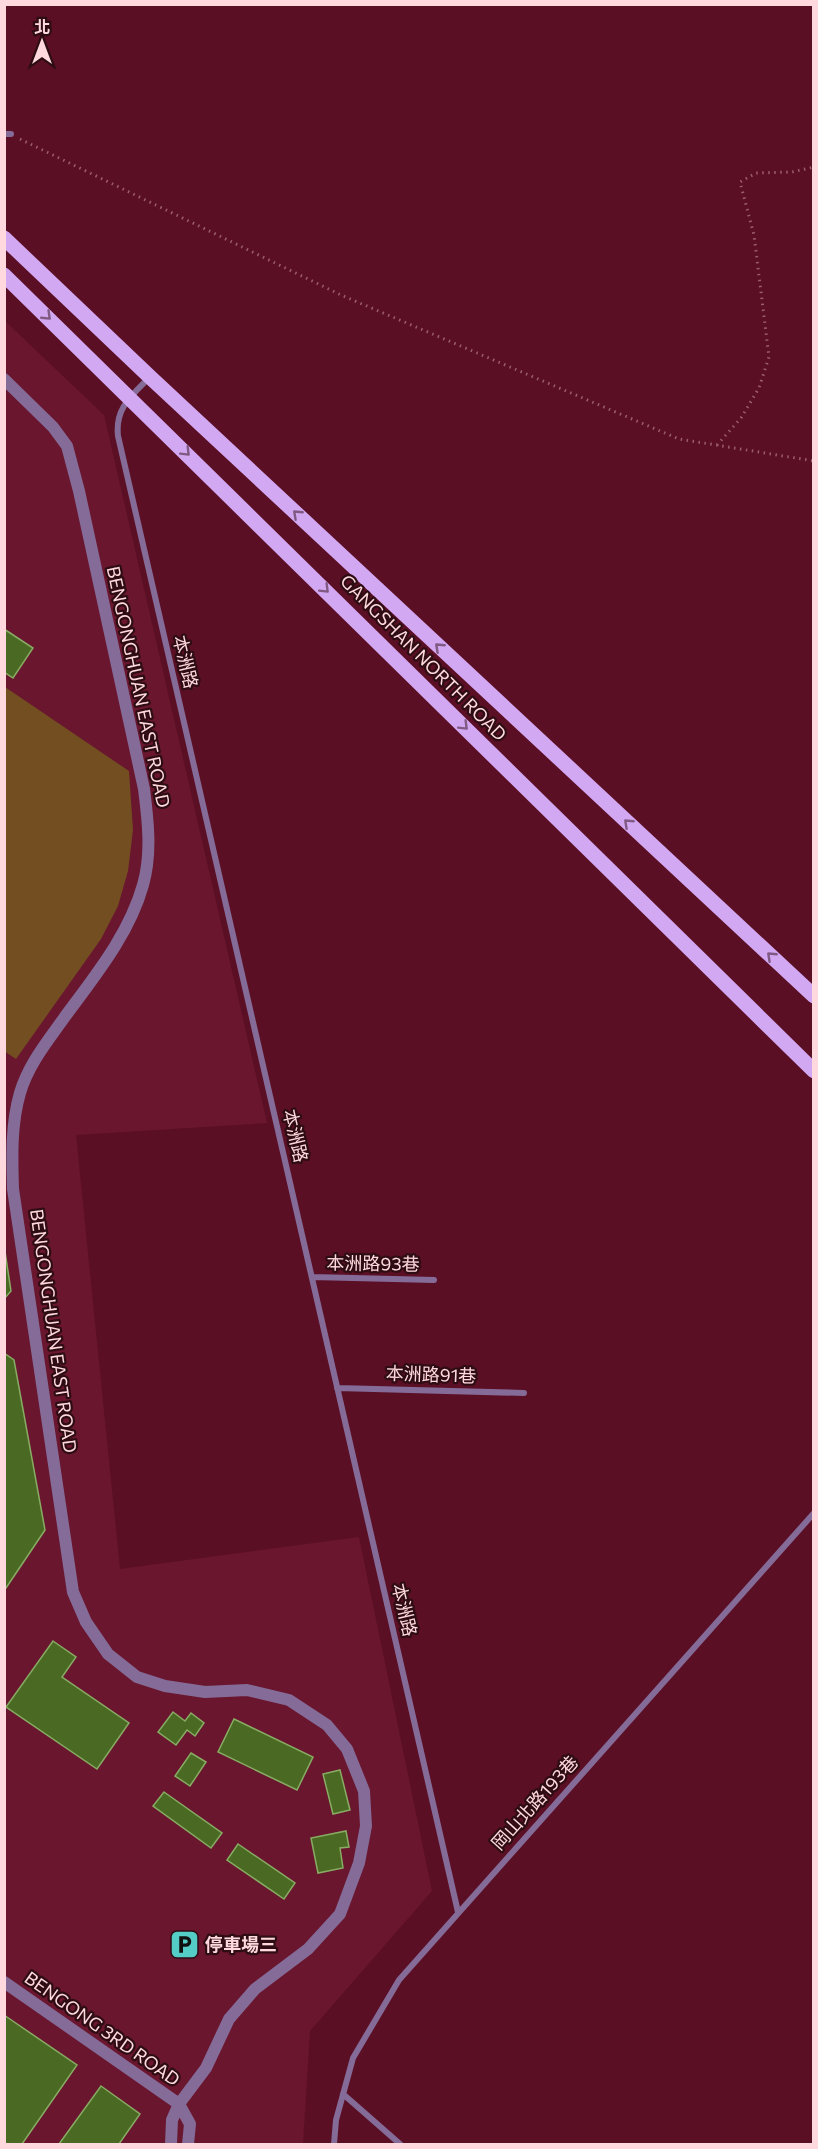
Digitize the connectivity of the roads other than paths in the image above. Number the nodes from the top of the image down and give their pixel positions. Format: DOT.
graph roads {
  1 [pos="4,238"];
  2 [pos="4,275"];
  3 [pos="150,377"];
  4 [pos="4,380"];
  5 [pos="130,397"];
  6 [pos="813,996"];
  7 [pos="813,1071"];
  8 [pos="4,1197"];
  9 [pos="17,1206"];
  10 [pos="312,1277"];
  11 [pos="434,1280"];
  12 [pos="337,1388"];
  13 [pos="524,1393"];
  14 [pos="813,1513"];
  15 [pos="458,1912"];
  16 [pos="4,1982"];
  17 [pos="343,2094"];
  18 [pos="179,2104"];
  19 [pos="171,2145"];
  20 [pos="188,2145"];
  21 [pos="334,2145"];
  22 [pos="400,2145"];
  1 -- 3 [label="main road, GANGSHAN NORTH ROAD"];
  2 -- 5 [label="main road, GANGSHAN NORTH ROAD, one-way"];
  3 -- 5 [label="lane, 本洲路"];
  6 -- 3 [label="main road, GANGSHAN NORTH ROAD, one-way"];
  4 -- 9 [label="street, BENGONGHUAN EAST ROAD"];
  5 -- 7 [label="main road, GANGSHAN NORTH ROAD, one-way"];
  5 -- 10 [label="lane, 本洲路"];
  8 -- 9 [label="street"];
  9 -- 18 [label="street, BENGONGHUAN EAST ROAD"];
  10 -- 11 [label="lane, 本洲路93巷"];
  10 -- 12 [label="lane, 本洲路"];
  12 -- 13 [label="lane, 本洲路91巷"];
  12 -- 15 [label="lane, 本洲路"];
  14 -- 15 [label="lane, 岡山北路193巷"];
  15 -- 17 [label="lane, 岡山北路193巷"];
  16 -- 18 [label="street, BENGONG 3RD ROAD"];
  17 -- 21 [label="lane, 岡山北路193巷"];
  17 -- 22 [label="lane"];
  18 -- 19 [label="street, BENGONGHUAN EAST ROAD"];
  18 -- 20 [label="street"];
}
